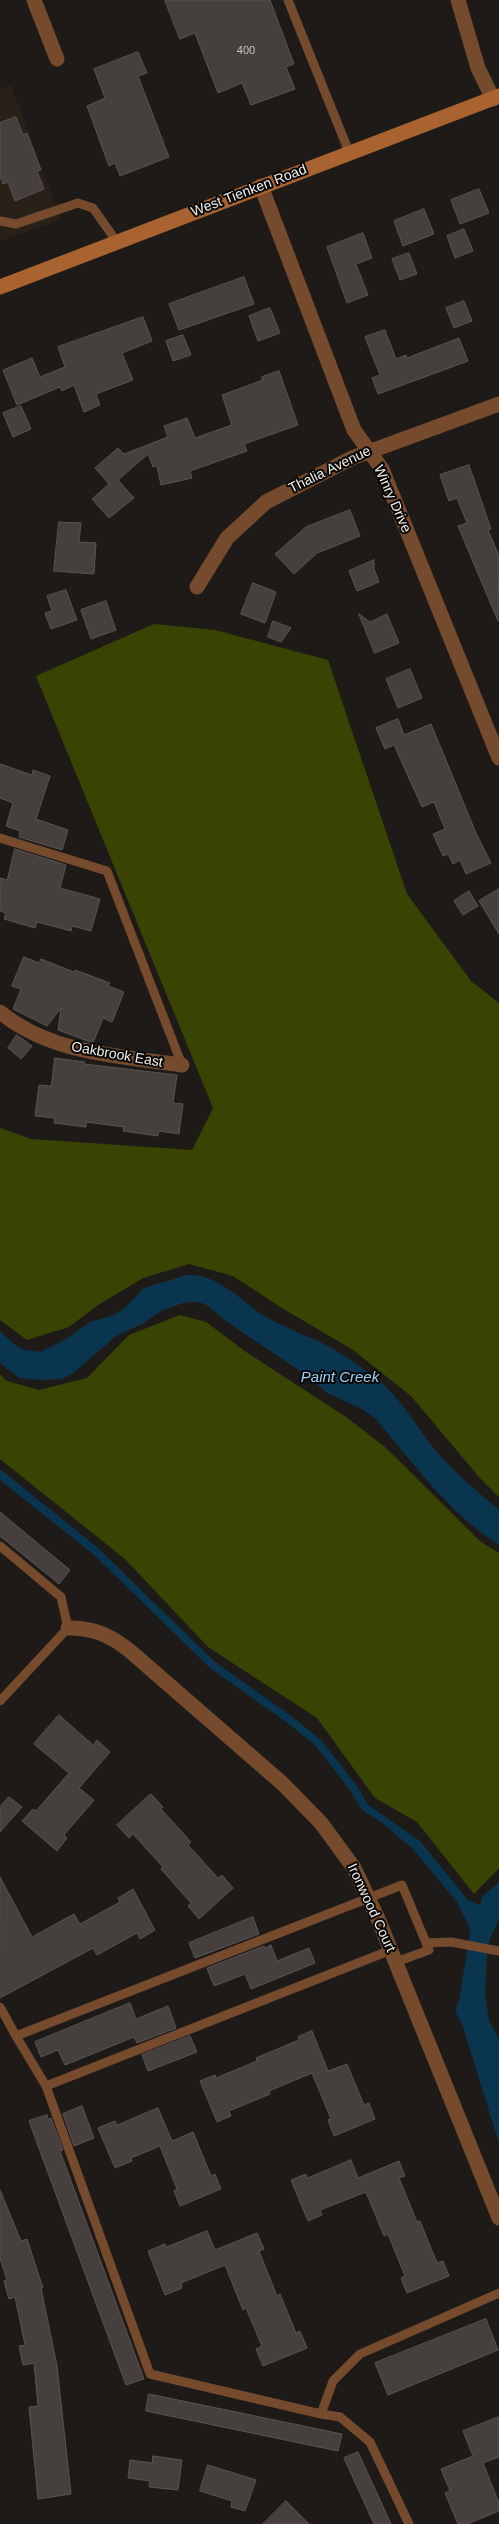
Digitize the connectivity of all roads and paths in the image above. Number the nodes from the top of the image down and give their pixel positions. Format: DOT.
graph roads {
  1 [pos="34,0"];
  2 [pos="288,0"];
  3 [pos="458,0"];
  4 [pos="57,59"];
  5 [pos="496,98"];
  6 [pos="350,152"];
  7 [pos="261,186"];
  8 [pos="0,221"];
  9 [pos="117,242"];
  10 [pos="0,287"];
  11 [pos="499,404"];
  12 [pos="368,451"];
  13 [pos="197,587"];
  14 [pos="499,758"];
  15 [pos="0,838"];
  16 [pos="0,1012"];
  17 [pos="182,1066"];
  18 [pos="0,1546"];
  19 [pos="68,1628"];
  20 [pos="0,1701"];
  21 [pos="369,1898"];
  22 [pos="426,1944"];
  23 [pos="499,1951"];
  24 [pos="393,1956"];
  25 [pos="0,2008"];
  26 [pos="16,2036"];
  27 [pos="46,2086"];
  28 [pos="499,2218"];
  29 [pos="499,2293"];
  30 [pos="321,2414"];
  31 [pos="409,2524"];
  1 -- 4 [label="street"];
  2 -- 6 [label="lane"];
  3 -- 5 [label="street"];
  5 -- 6 [label="main road, West Tienken Road"];
  6 -- 7 [label="main road, West Tienken Road"];
  7 -- 9 [label="main road, West Tienken Road"];
  7 -- 12 [label="street, Winry Drive"];
  8 -- 9 [label="lane"];
  9 -- 10 [label="main road, West Tienken Road"];
  11 -- 12 [label="street, Thalia Avenue"];
  12 -- 13 [label="street, Thalia Avenue"];
  12 -- 14 [label="street, Winry Drive"];
  15 -- 17 [label="lane"];
  16 -- 17 [label="street, Oakbrook East"];
  18 -- 19 [label="lane"];
  19 -- 20 [label="lane"];
  19 -- 21 [label="street, Ironwood Court"];
  21 -- 22 [label="lane"];
  21 -- 24 [label="street, Ironwood Court"];
  21 -- 26 [label="lane"];
  22 -- 23 [label="lane"];
  22 -- 24 [label="lane"];
  24 -- 27 [label="lane"];
  24 -- 28 [label="street, Ironwood Court"];
  25 -- 26 [label="lane"];
  26 -- 27 [label="lane"];
  27 -- 30 [label="lane"];
  29 -- 30 [label="lane"];
  30 -- 31 [label="lane"];
}
